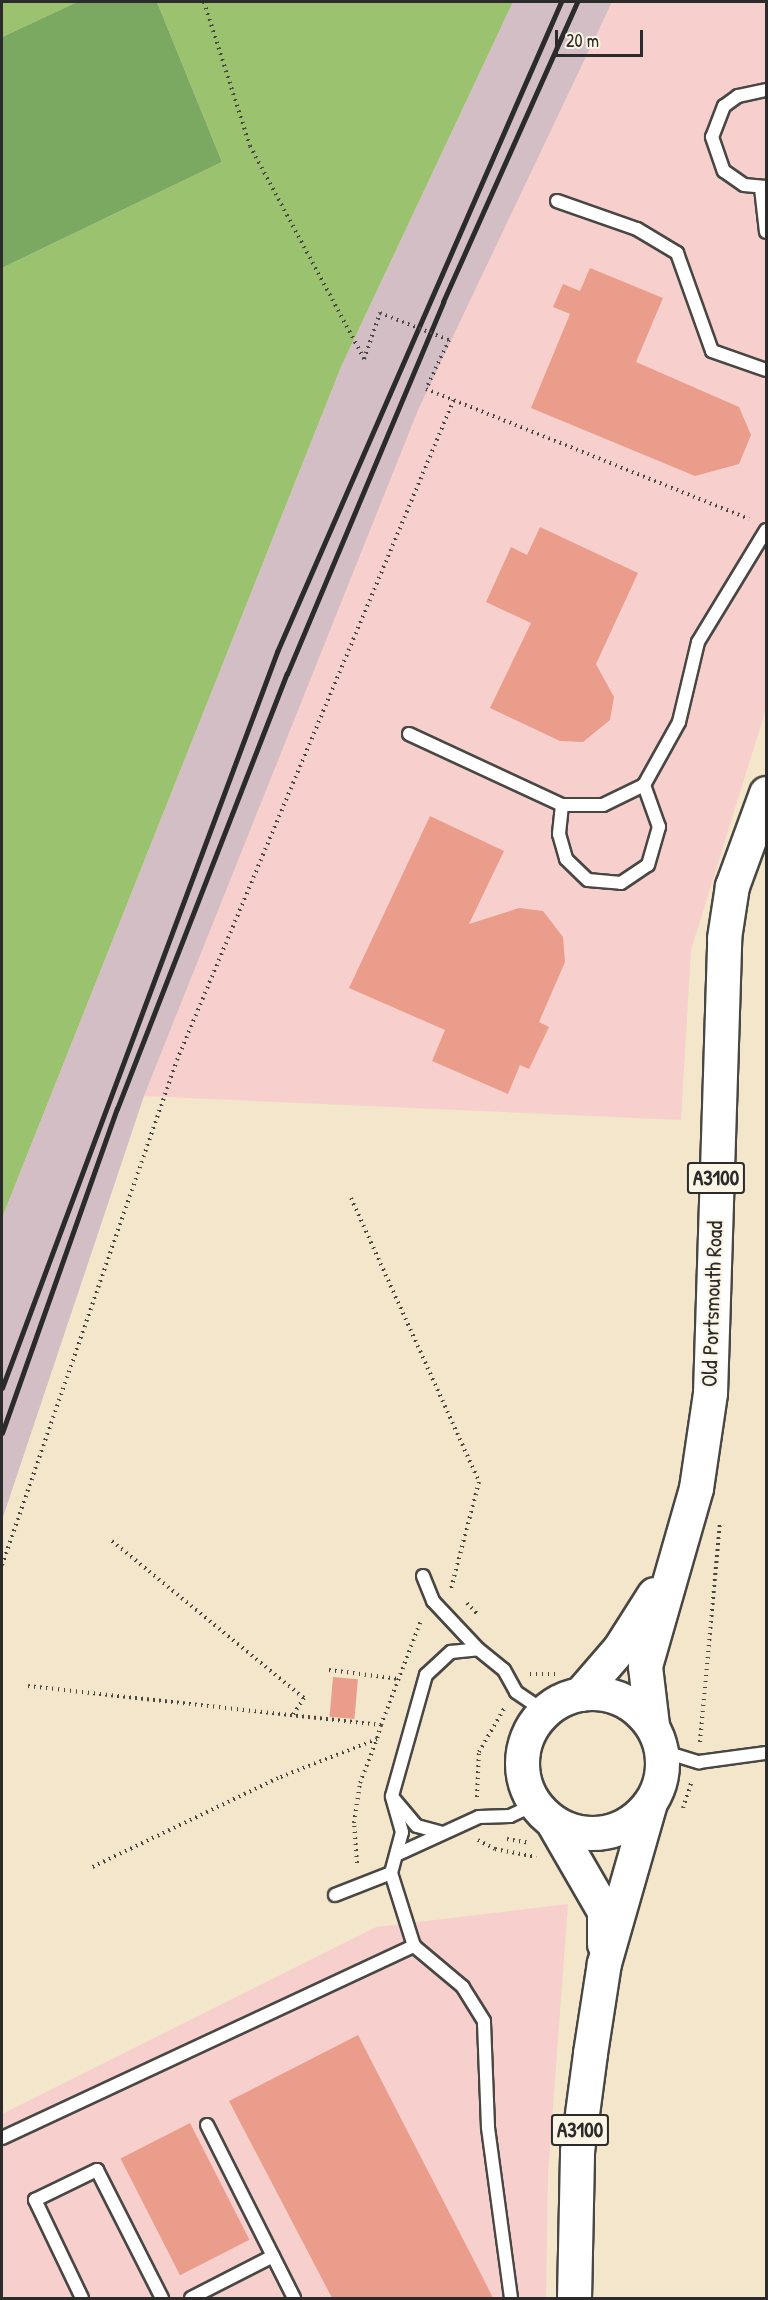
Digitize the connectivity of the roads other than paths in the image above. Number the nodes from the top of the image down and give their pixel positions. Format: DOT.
graph roads {
  1 [pos="766,89"];
  2 [pos="764,188"];
  3 [pos="557,201"];
  4 [pos="766,232"];
  5 [pos="766,370"];
  6 [pos="766,530"];
  7 [pos="409,734"];
  8 [pos="644,785"];
  9 [pos="766,793"];
  10 [pos="562,805"];
  11 [pos="672,1565"];
  12 [pos="423,1576"];
  13 [pos="478,1649"];
  14 [pos="567,1699"];
  15 [pos="657,1738"];
  16 [pos="766,1754"];
  17 [pos="392,1796"];
  18 [pos="650,1803"];
  19 [pos="543,1813"];
  20 [pos="440,1832"];
  21 [pos="398,1854"];
  22 [pos="391,1873"];
  23 [pos="335,1895"];
  24 [pos="414,1946"];
  25 [pos="604,1963"];
  26 [pos="207,2125"];
  27 [pos="2,2138"];
  28 [pos="273,2256"];
  29 [pos="82,2298"];
  30 [pos="162,2298"];
  31 [pos="191,2298"];
  32 [pos="294,2298"];
  33 [pos="511,2298"];
  34 [pos="574,2298"];
  1 -- 2 [label="lane"];
  2 -- 4 [label="lane"];
  3 -- 5 [label="lane"];
  6 -- 8 [label="lane"];
  7 -- 10 [label="lane"];
  8 -- 10 [label="lane"];
  8 -- 10 [label="lane"];
  9 -- 11 [label="main road, Old Portsmouth Road / A3100"];
  11 -- 14 [label="main road, Old Portsmouth Road / A3100"];
  11 -- 15 [label="main road, Old Portsmouth Road / A3100"];
  12 -- 13 [label="lane"];
  13 -- 14 [label="lane"];
  13 -- 17 [label="lane"];
  14 -- 15 [label="main road"];
  14 -- 19 [label="main road"];
  15 -- 16 [label="lane"];
  15 -- 18 [label="main road"];
  17 -- 20 [label="lane"];
  17 -- 21 [label="lane"];
  18 -- 19 [label="main road"];
  18 -- 25 [label="main road, A3100"];
  19 -- 20 [label="lane"];
  19 -- 25 [label="main road, A3100"];
  20 -- 21 [label="lane"];
  21 -- 22 [label="lane"];
  22 -- 23 [label="lane"];
  22 -- 24 [label="lane"];
  24 -- 27 [label="lane"];
  24 -- 33 [label="lane"];
  25 -- 34 [label="main road, A3100"];
  26 -- 28 [label="lane"];
  28 -- 31 [label="lane"];
  28 -- 32 [label="lane"];
  29 -- 30 [label="lane"];
}
